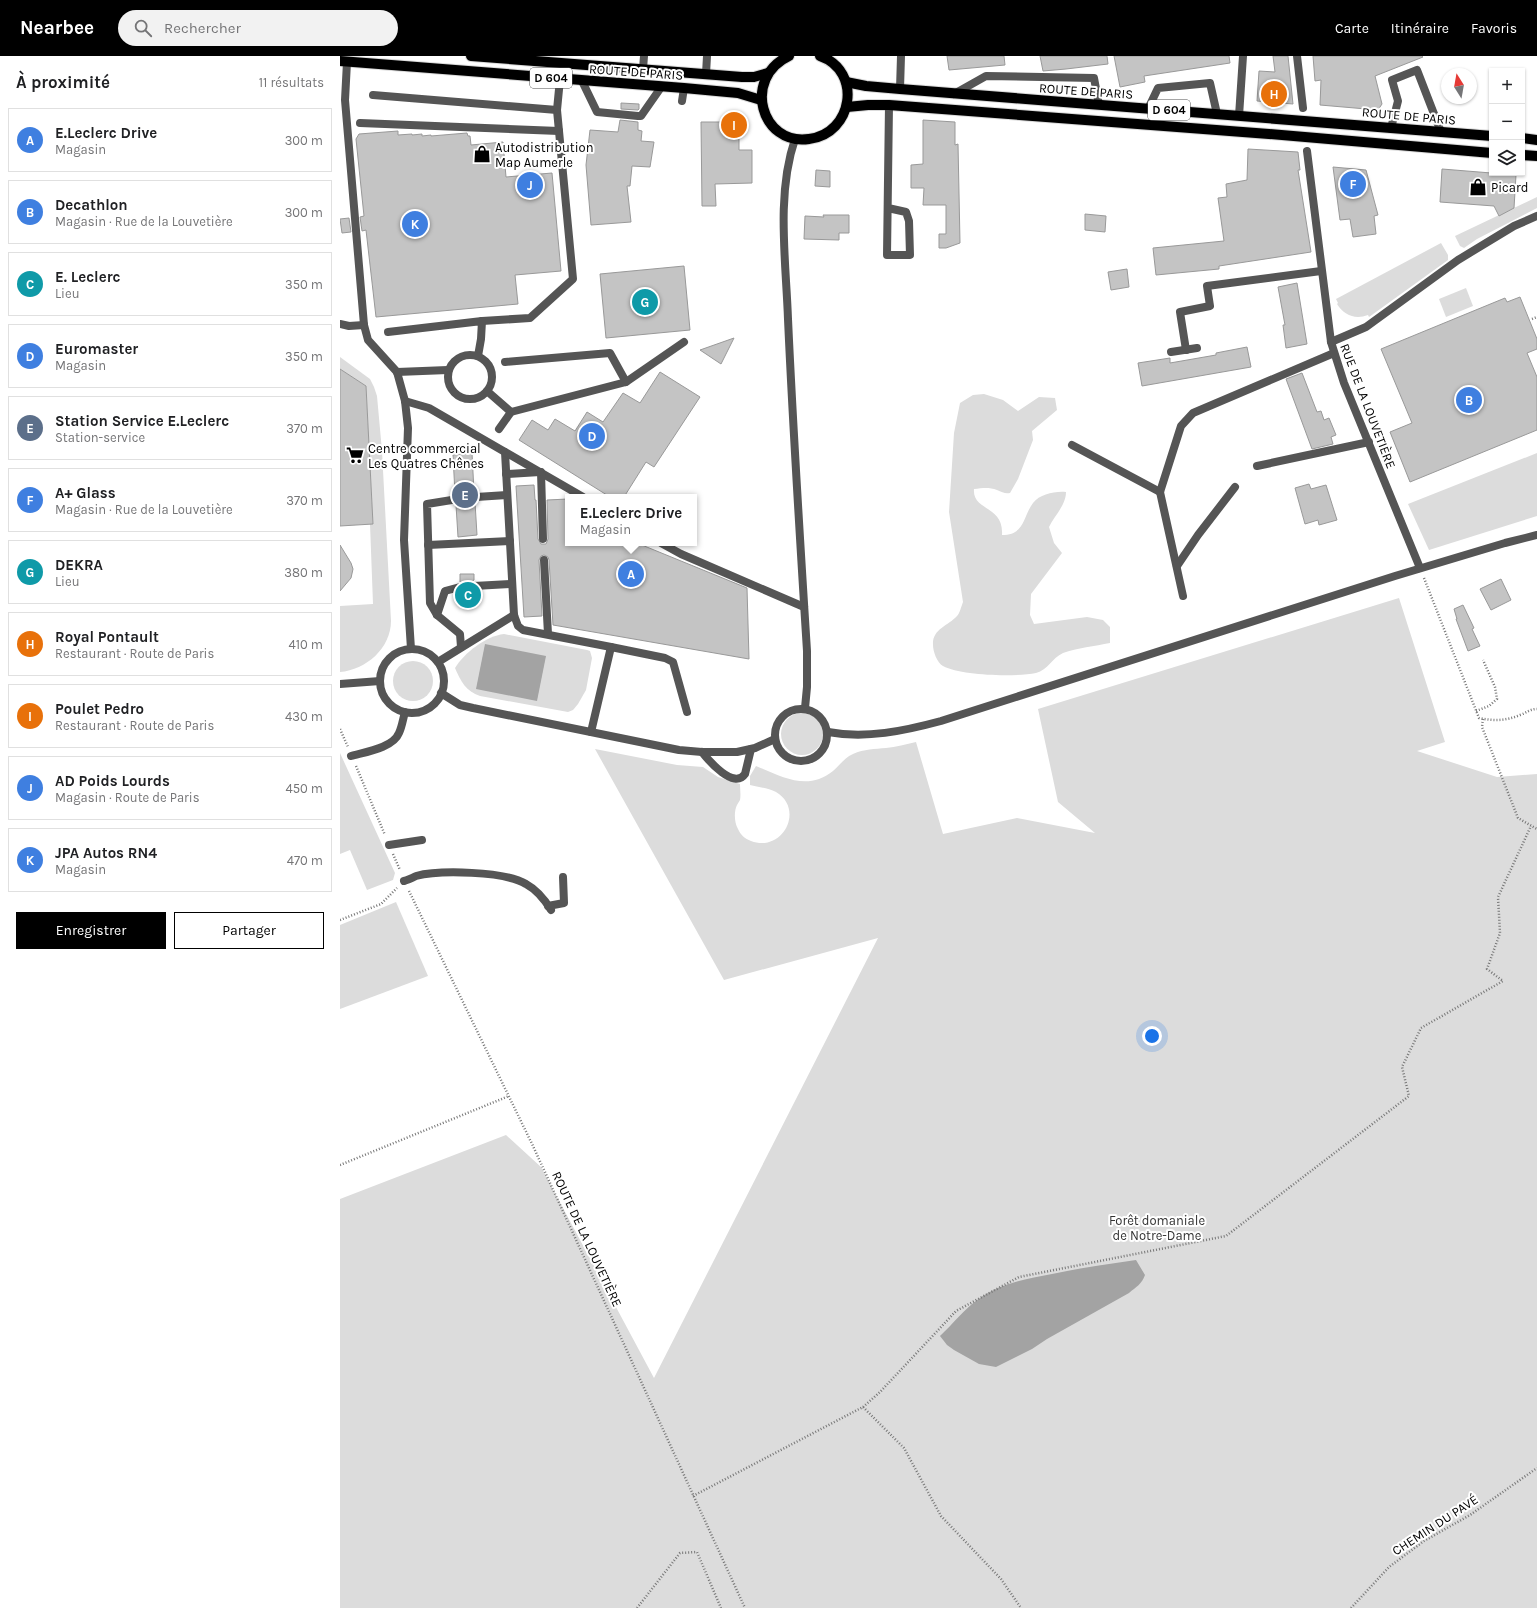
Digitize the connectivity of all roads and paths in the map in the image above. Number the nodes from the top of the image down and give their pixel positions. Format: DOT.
graph roads {
  1 [pos="471,56"];
  2 [pos="644,56"];
  3 [pos="707,56"];
  4 [pos="789,56"];
  5 [pos="820,56"];
  6 [pos="901,56"];
  7 [pos="1243,56"];
  8 [pos="1297,56"];
  9 [pos="487,57"];
  10 [pos="579,60"];
  11 [pos="343,62"];
  12 [pos="643,69"];
  13 [pos="768,73"];
  14 [pos="706,74"];
  15 [pos="560,79"];
  16 [pos="582,81"];
  17 [pos="846,82"];
  18 [pos="662,86"];
  19 [pos="684,88"];
  20 [pos="900,89"];
  21 [pos="954,94"];
  22 [pos="373,95"];
  23 [pos="761,100"];
  24 [pos="682,102"];
  25 [pos="888,105"];
  26 [pos="1099,105"];
  27 [pos="847,107"];
  28 [pos="1303,108"];
  29 [pos="1148,109"];
  30 [pos="557,110"];
  31 [pos="1217,114"];
  32 [pos="1240,116"];
  33 [pos="360,123"];
  34 [pos="1391,128"];
  35 [pos="559,131"];
  36 [pos="1441,132"];
  37 [pos="1489,136"];
  38 [pos="1525,138"];
  39 [pos="796,139"];
  40 [pos="1537,140"];
  41 [pos="1308,151"];
  42 [pos="1489,153"];
  43 [pos="1525,155"];
  44 [pos="1537,156"];
  45 [pos="888,208"];
  46 [pos="1537,216"];
  47 [pos="1321,271"];
  48 [pos="1537,318"];
  49 [pos="1532,319"];
  50 [pos="482,321"];
  51 [pos="340,324"];
  52 [pos="364,326"];
  53 [pos="388,332"];
  54 [pos="684,342"];
  55 [pos="1331,342"];
  56 [pos="1197,348"];
  57 [pos="1186,350"];
  58 [pos="1171,352"];
  59 [pos="1334,353"];
  60 [pos="478,356"];
  61 [pos="505,362"];
  62 [pos="448,370"];
  63 [pos="397,372"];
  64 [pos="626,382"];
  65 [pos="487,391"];
  66 [pos="405,401"];
  67 [pos="511,412"];
  68 [pos="499,429"];
  69 [pos="1369,442"];
  70 [pos="1072,445"];
  71 [pos="505,452"];
  72 [pos="1257,466"];
  73 [pos="541,472"];
  74 [pos="506,474"];
  75 [pos="1235,487"];
  76 [pos="1160,492"];
  77 [pos="578,494"];
  78 [pos="507,495"];
  79 [pos="476,497"];
  80 [pos="458,499"];
  81 [pos="1537,535"];
  82 [pos="543,539"];
  83 [pos="510,541"];
  84 [pos="428,545"];
  85 [pos="666,546"];
  86 [pos="544,560"];
  87 [pos="1176,566"];
  88 [pos="1420,568"];
  89 [pos="512,584"];
  90 [pos="474,586"];
  91 [pos="460,587"];
  92 [pos="1183,596"];
  93 [pos="804,607"];
  94 [pos="437,615"];
  95 [pos="514,615"];
  96 [pos="548,634"];
  97 [pos="461,647"];
  98 [pos="611,647"];
  99 [pos="411,649"];
  100 [pos="1484,660"];
  101 [pos="438,662"];
  102 [pos="380,681"];
  103 [pos="340,684"];
  104 [pos="441,693"];
  105 [pos="805,708"];
  106 [pos="1537,708"];
  107 [pos="405,712"];
  108 [pos="687,712"];
  109 [pos="1476,712"];
  110 [pos="1483,719"];
  111 [pos="340,729"];
  112 [pos="591,732"];
  113 [pos="828,732"];
  114 [pos="775,739"];
  115 [pos="751,749"];
  116 [pos="702,752"];
  117 [pos="351,756"];
  118 [pos="1531,826"];
  119 [pos="1537,829"];
  120 [pos="422,840"];
  121 [pos="389,845"];
  122 [pos="563,877"];
  123 [pos="404,881"];
  124 [pos="340,920"];
  125 [pos="509,1096"];
  126 [pos="340,1165"];
  127 [pos="863,1407"];
  128 [pos="1537,1468"];
  129 [pos="694,1496"];
  130 [pos="637,1608"];
  131 [pos="721,1608"];
  132 [pos="744,1608"];
  133 [pos="1021,1608"];
  134 [pos="1351,1608"];
  1 -- 9 [label="main road, ROUTE DE PARIS / D 604"];
  2 -- 12 [label="street"];
  3 -- 14 [label="street"];
  4 -- 13 [label="main road"];
  5 -- 17 [label="main road"];
  6 -- 20 [label="street"];
  7 -- 32 [label="street"];
  8 -- 28 [label="street"];
  9 -- 10 [label="main road, ROUTE DE PARIS / D 604"];
  10 -- 12 [label="main road, ROUTE DE PARIS / D 604"];
  11 -- 15 [label="main road, ROUTE DE PARIS / D 604"];
  11 -- 52 [label="street"];
  12 -- 14 [label="main road, ROUTE DE PARIS / D 604"];
  13 -- 14 [label="main road, ROUTE DE PARIS / D 604"];
  13 -- 23 [label="main road"];
  15 -- 16 [label="main road, ROUTE DE PARIS / D 604"];
  15 -- 30 [label="street"];
  16 -- 18 [label="main road, ROUTE DE PARIS / D 604"];
  16 -- 18 [label="street"];
  17 -- 20 [label="main road, ROUTE DE PARIS / D 604"];
  17 -- 27 [label="main road"];
  18 -- 19 [label="main road, ROUTE DE PARIS / D 604"];
  19 -- 23 [label="main road, ROUTE DE PARIS / D 604"];
  19 -- 24 [label="street"];
  20 -- 21 [label="main road, ROUTE DE PARIS / D 604"];
  21 -- 26 [label="main road, ROUTE DE PARIS / D 604"];
  21 -- 26 [label="street"];
  22 -- 30 [label="street"];
  23 -- 39 [label="main road"];
  25 -- 27 [label="main road, D 604"];
  25 -- 42 [label="main road, D 604"];
  25 -- 45 [label="street"];
  26 -- 29 [label="main road, ROUTE DE PARIS / D 604"];
  27 -- 39 [label="main road"];
  29 -- 31 [label="main road, ROUTE DE PARIS / D 604"];
  29 -- 31 [label="street"];
  30 -- 35 [label="street"];
  31 -- 32 [label="main road, ROUTE DE PARIS / D 604"];
  32 -- 34 [label="main road, ROUTE DE PARIS / D 604"];
  33 -- 35 [label="street"];
  34 -- 36 [label="main road, ROUTE DE PARIS / D 604"];
  34 -- 36 [label="street"];
  35 -- 50 [label="street"];
  36 -- 37 [label="main road, ROUTE DE PARIS / D 604"];
  38 -- 40 [label="main road"];
  39 -- 93 [label="street"];
  41 -- 47 [label="street, RUE DE LA LOUVETIÈRE"];
  43 -- 44 [label="main road"];
  45 -- 45 [label="street"];
  46 -- 55 [label="street"];
  47 -- 55 [label="street, RUE DE LA LOUVETIÈRE"];
  47 -- 57 [label="street"];
  48 -- 49 [label="path"];
  50 -- 53 [label="street"];
  50 -- 60 [label="street"];
  51 -- 52 [label="street"];
  52 -- 63 [label="street"];
  54 -- 64 [label="street"];
  55 -- 59 [label="street, RUE DE LA LOUVETIÈRE"];
  56 -- 57 [label="street"];
  57 -- 58 [label="street"];
  59 -- 69 [label="street, RUE DE LA LOUVETIÈRE"];
  59 -- 76 [label="street"];
  60 -- 62 [label="street"];
  60 -- 65 [label="street"];
  61 -- 64 [label="street"];
  62 -- 63 [label="street"];
  62 -- 65 [label="street"];
  63 -- 66 [label="street"];
  64 -- 67 [label="street"];
  65 -- 67 [label="street"];
  66 -- 71 [label="street"];
  66 -- 99 [label="street"];
  67 -- 68 [label="street"];
  69 -- 72 [label="street"];
  69 -- 88 [label="street, RUE DE LA LOUVETIÈRE"];
  70 -- 76 [label="street"];
  71 -- 73 [label="street"];
  71 -- 74 [label="street"];
  73 -- 74 [label="street"];
  73 -- 77 [label="street"];
  73 -- 82 [label="street"];
  74 -- 78 [label="street"];
  75 -- 87 [label="street"];
  76 -- 87 [label="street"];
  78 -- 79 [label="street"];
  78 -- 83 [label="street"];
  80 -- 84 [label="street"];
  81 -- 88 [label="street"];
  83 -- 84 [label="street"];
  83 -- 89 [label="street"];
  84 -- 94 [label="street"];
  85 -- 93 [label="street"];
  86 -- 96 [label="street"];
  87 -- 92 [label="street"];
  88 -- 109 [label="path"];
  88 -- 113 [label="street"];
  89 -- 90 [label="street"];
  89 -- 95 [label="street"];
  91 -- 94 [label="street"];
  93 -- 105 [label="street"];
  94 -- 97 [label="street"];
  95 -- 96 [label="street"];
  95 -- 97 [label="street"];
  96 -- 98 [label="street"];
  97 -- 101 [label="street"];
  98 -- 108 [label="street"];
  98 -- 112 [label="street"];
  99 -- 101 [label="street"];
  99 -- 102 [label="street"];
  100 -- 109 [label="path"];
  101 -- 104 [label="street"];
  102 -- 103 [label="street"];
  102 -- 107 [label="street"];
  104 -- 107 [label="street"];
  104 -- 112 [label="street"];
  105 -- 113 [label="street"];
  105 -- 114 [label="street"];
  106 -- 110 [label="path"];
  107 -- 117 [label="street"];
  109 -- 110 [label="path"];
  110 -- 118 [label="path"];
  111 -- 117 [label="path, ROUTE DE LA LOUVETIÈRE"];
  112 -- 116 [label="street"];
  113 -- 114 [label="street"];
  114 -- 115 [label="street"];
  115 -- 116 [label="street"];
  115 -- 116 [label="street"];
  117 -- 121 [label="path, ROUTE DE LA LOUVETIÈRE"];
  118 -- 119 [label="path"];
  118 -- 127 [label="path"];
  120 -- 121 [label="street"];
  121 -- 123 [label="path, ROUTE DE LA LOUVETIÈRE"];
  122 -- 123 [label="street"];
  123 -- 124 [label="path"];
  123 -- 125 [label="path, ROUTE DE LA LOUVETIÈRE"];
  125 -- 126 [label="path"];
  125 -- 129 [label="path, ROUTE DE LA LOUVETIÈRE"];
  127 -- 129 [label="path"];
  127 -- 133 [label="path"];
  128 -- 134 [label="path, CHEMIN DU PAVÉ"];
  129 -- 132 [label="path, ROUTE DE LA LOUVETIÈRE"];
  130 -- 131 [label="path"];
}
